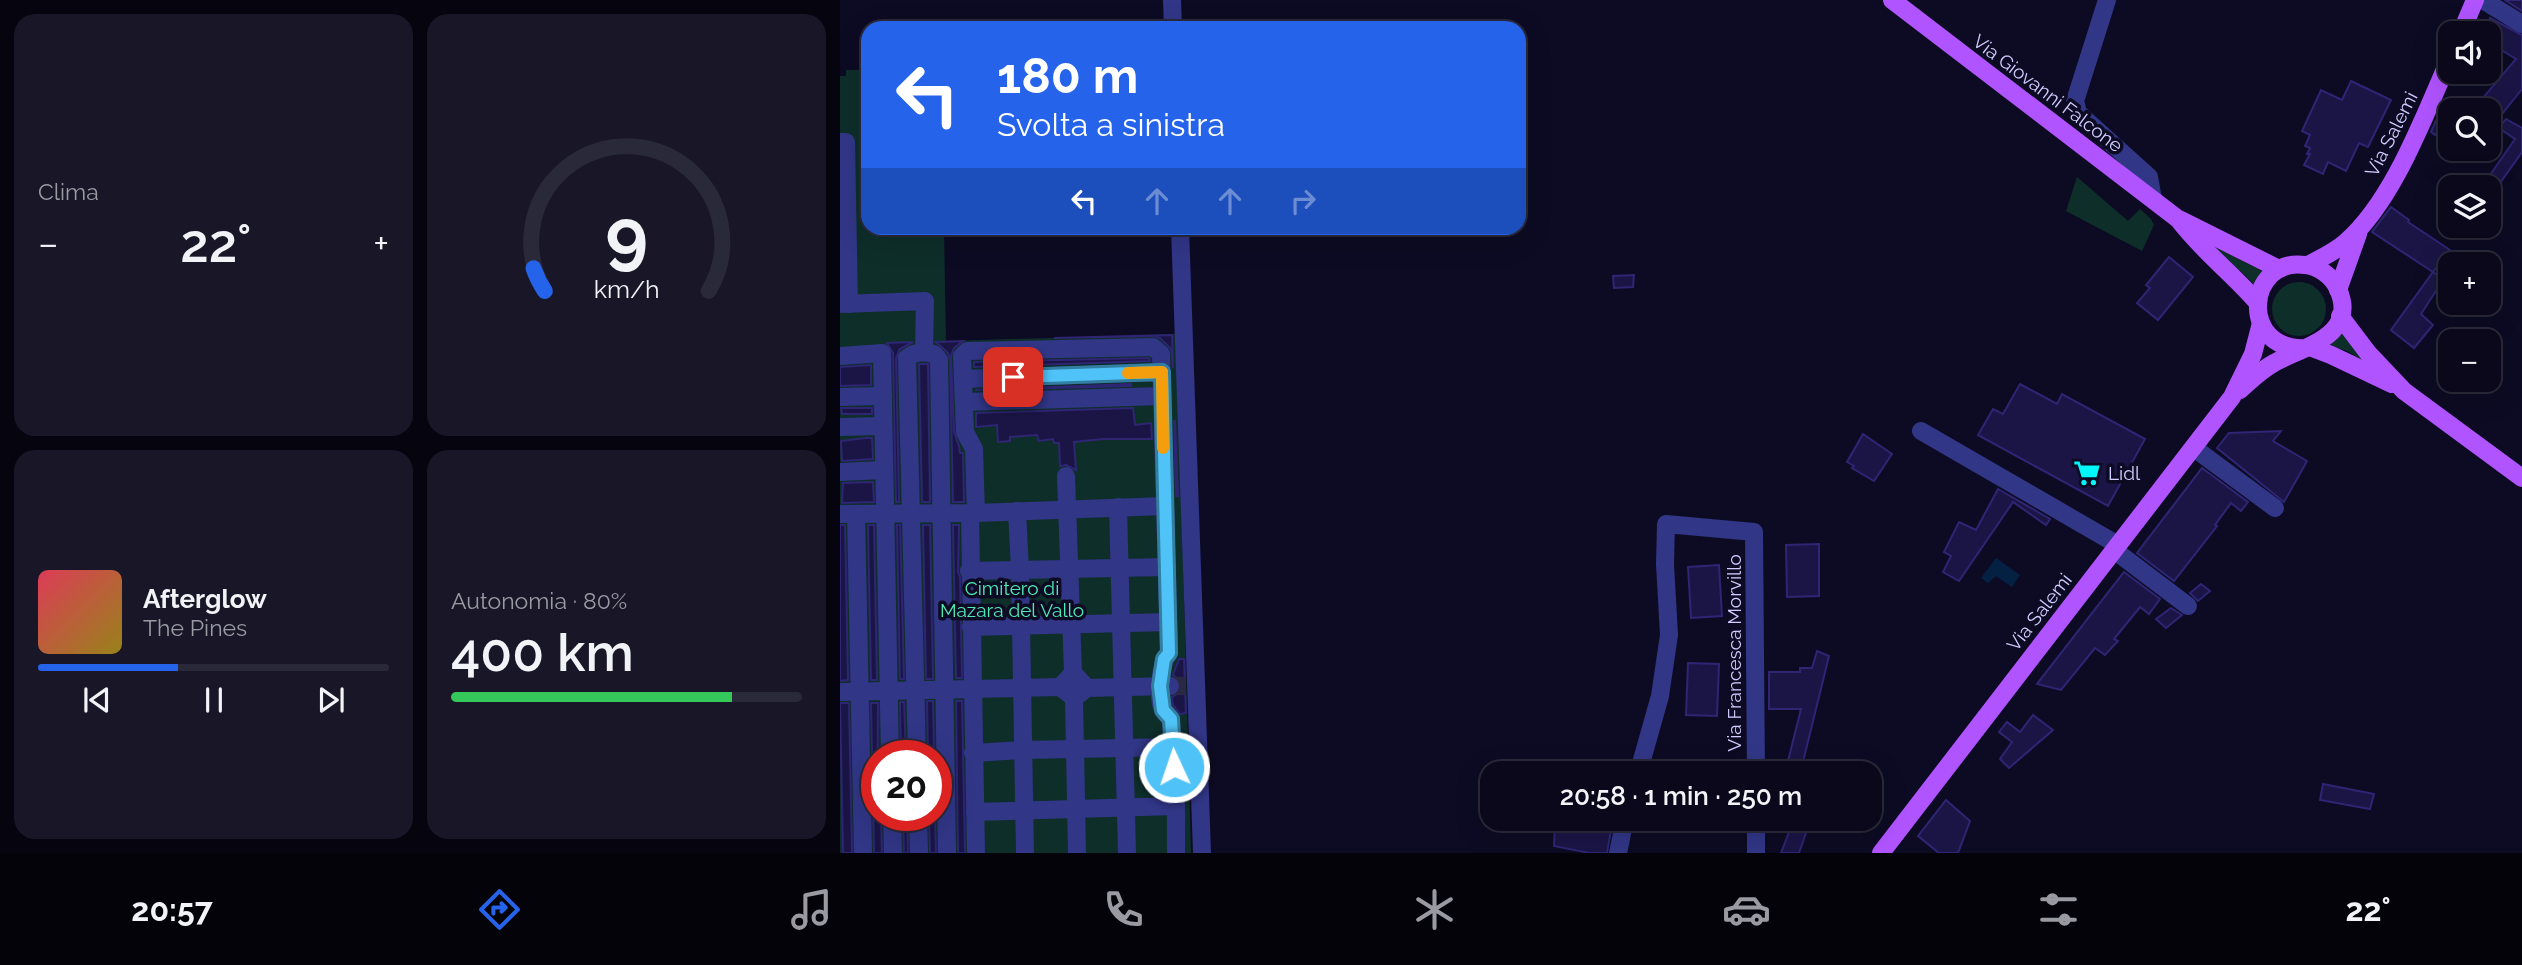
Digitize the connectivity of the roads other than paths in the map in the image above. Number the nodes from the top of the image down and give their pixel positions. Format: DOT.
graph roads {
  1 [pos="1172,0"];
  2 [pos="1892,0"];
  3 [pos="2107,0"];
  4 [pos="2475,0"];
  5 [pos="2483,0"];
  6 [pos="1173,21"];
  7 [pos="2466,21"];
  8 [pos="2522,23"];
  9 [pos="2438,84"];
  10 [pos="840,142"];
  11 [pos="2153,199"];
  12 [pos="2178,219"];
  13 [pos="2362,224"];
  14 [pos="1180,235"];
  15 [pos="2308,265"];
  16 [pos="2279,269"];
  17 [pos="2338,290"];
  18 [pos="2257,302"];
  19 [pos="844,304"];
  20 [pos="2340,316"];
  21 [pos="2261,323"];
  22 [pos="2308,347"];
  23 [pos="924,352"];
  24 [pos="840,356"];
  25 [pos="1162,372"];
  26 [pos="963,379"];
  27 [pos="2404,391"];
  28 [pos="883,396"];
  29 [pos="1162,396"];
  30 [pos="840,397"];
  31 [pos="2232,397"];
  32 [pos="964,402"];
  33 [pos="883,426"];
  34 [pos="840,427"];
  35 [pos="1922,431"];
  36 [pos="2194,448"];
  37 [pos="884,470"];
  38 [pos="840,472"];
  39 [pos="1066,476"];
  40 [pos="2522,478"];
  41 [pos="1164,506"];
  42 [pos="1118,507"];
  43 [pos="2275,508"];
  44 [pos="1067,509"];
  45 [pos="1017,511"];
  46 [pos="885,513"];
  47 [pos="911,513"];
  48 [pos="940,513"];
  49 [pos="973,513"];
  50 [pos="848,514"];
  51 [pos="2116,547"];
  52 [pos="1167,567"];
  53 [pos="1121,568"];
  54 [pos="1020,569"];
  55 [pos="1070,569"];
  56 [pos="969,571"];
  57 [pos="2188,606"];
  58 [pos="1168,622"];
  59 [pos="1073,625"];
  60 [pos="1121,625"];
  61 [pos="1021,626"];
  62 [pos="971,627"];
  63 [pos="1178,686"];
  64 [pos="1121,687"];
  65 [pos="1020,688"];
  66 [pos="945,690"];
  67 [pos="972,690"];
  68 [pos="889,691"];
  69 [pos="915,691"];
  70 [pos="1074,691"];
  71 [pos="840,692"];
  72 [pos="860,692"];
  73 [pos="890,740"];
  74 [pos="917,740"];
  75 [pos="1173,747"];
  76 [pos="1076,749"];
  77 [pos="1123,749"];
  78 [pos="1024,750"];
  79 [pos="973,753"];
  80 [pos="1642,761"];
  81 [pos="1756,761"];
  82 [pos="1125,806"];
  83 [pos="1176,806"];
  84 [pos="1076,809"];
  85 [pos="1025,811"];
  86 [pos="975,812"];
  87 [pos="892,831"];
  88 [pos="918,831"];
  89 [pos="1623,831"];
  90 [pos="1756,831"];
  91 [pos="863,853"];
  92 [pos="893,853"];
  93 [pos="919,853"];
  94 [pos="947,853"];
  95 [pos="976,853"];
  96 [pos="1025,853"];
  97 [pos="1077,853"];
  98 [pos="1128,853"];
  99 [pos="1176,853"];
  100 [pos="1202,853"];
  101 [pos="1618,853"];
  102 [pos="1756,853"];
  103 [pos="1881,853"];
  1 -- 6 [label="street"];
  2 -- 11 [label="main road, Via Giovanni Falcone"];
  3 -- 11 [label="street"];
  4 -- 7 [label="main road"];
  5 -- 8 [label="street"];
  9 -- 13 [label="main road, Via Salemi"];
  10 -- 19 [label="street"];
  11 -- 12 [label="main road, Via Giovanni Falcone"];
  12 -- 16 [label="main road"];
  12 -- 18 [label="main road"];
  13 -- 15 [label="main road"];
  13 -- 17 [label="main road"];
  14 -- 63 [label="street"];
  15 -- 16 [label="main road"];
  15 -- 17 [label="main road"];
  16 -- 18 [label="main road"];
  17 -- 20 [label="main road"];
  18 -- 21 [label="main road"];
  19 -- 23 [label="street"];
  20 -- 22 [label="main road"];
  20 -- 27 [label="main road"];
  21 -- 22 [label="main road"];
  21 -- 31 [label="main road"];
  22 -- 27 [label="main road"];
  22 -- 31 [label="main road"];
  23 -- 47 [label="street"];
  23 -- 48 [label="street"];
  24 -- 28 [label="street"];
  25 -- 26 [label="street"];
  25 -- 26 [label="street"];
  25 -- 29 [label="street"];
  26 -- 32 [label="street"];
  27 -- 40 [label="main road"];
  28 -- 30 [label="street"];
  28 -- 33 [label="street"];
  29 -- 32 [label="street"];
  29 -- 41 [label="street"];
  31 -- 36 [label="main road, Via Salemi"];
  32 -- 49 [label="street"];
  33 -- 34 [label="street"];
  33 -- 37 [label="street"];
  35 -- 51 [label="street"];
  36 -- 43 [label="street"];
  36 -- 51 [label="main road, Via Salemi"];
  37 -- 38 [label="street"];
  37 -- 46 [label="street"];
  39 -- 44 [label="street"];
  41 -- 42 [label="street"];
  41 -- 52 [label="street"];
  42 -- 44 [label="street"];
  42 -- 53 [label="street"];
  44 -- 45 [label="street"];
  44 -- 55 [label="street"];
  45 -- 49 [label="street"];
  45 -- 54 [label="street"];
  46 -- 47 [label="street"];
  46 -- 50 [label="street"];
  46 -- 68 [label="street"];
  47 -- 48 [label="street"];
  47 -- 69 [label="street"];
  48 -- 49 [label="street"];
  48 -- 66 [label="street"];
  49 -- 56 [label="street"];
  50 -- 72 [label="street"];
  51 -- 57 [label="street"];
  51 -- 103 [label="main road, Via Salemi"];
  52 -- 53 [label="street"];
  52 -- 58 [label="street"];
  53 -- 55 [label="street"];
  53 -- 60 [label="street"];
  54 -- 55 [label="street"];
  54 -- 56 [label="street"];
  54 -- 61 [label="street"];
  55 -- 59 [label="street"];
  56 -- 62 [label="street"];
  58 -- 60 [label="street"];
  58 -- 63 [label="street"];
  59 -- 60 [label="street"];
  59 -- 61 [label="street"];
  59 -- 70 [label="street"];
  60 -- 64 [label="street"];
  61 -- 62 [label="street"];
  61 -- 65 [label="street"];
  62 -- 67 [label="street"];
  63 -- 64 [label="street"];
  63 -- 75 [label="street"];
  63 -- 100 [label="street"];
  64 -- 70 [label="street"];
  64 -- 77 [label="street"];
  65 -- 67 [label="street"];
  65 -- 70 [label="street"];
  65 -- 78 [label="street"];
  66 -- 67 [label="street"];
  66 -- 69 [label="street"];
  66 -- 94 [label="street"];
  67 -- 79 [label="street"];
  68 -- 69 [label="street"];
  68 -- 72 [label="street"];
  68 -- 73 [label="street"];
  69 -- 74 [label="street"];
  70 -- 76 [label="street"];
  71 -- 72 [label="street"];
  72 -- 91 [label="street"];
  75 -- 77 [label="street"];
  75 -- 83 [label="street"];
  76 -- 77 [label="street"];
  76 -- 78 [label="street"];
  76 -- 84 [label="street"];
  77 -- 82 [label="street"];
  78 -- 79 [label="street"];
  78 -- 85 [label="street"];
  79 -- 86 [label="street"];
  80 -- 81 [label="street, Via Francesca Morvillo"];
  82 -- 83 [label="street"];
  82 -- 84 [label="street"];
  82 -- 98 [label="street"];
  83 -- 99 [label="street"];
  84 -- 85 [label="street"];
  84 -- 97 [label="street"];
  85 -- 86 [label="street"];
  85 -- 96 [label="street"];
  86 -- 95 [label="street"];
  87 -- 92 [label="street"];
  88 -- 93 [label="street"];
  89 -- 101 [label="street"];
  90 -- 102 [label="street"];
}
